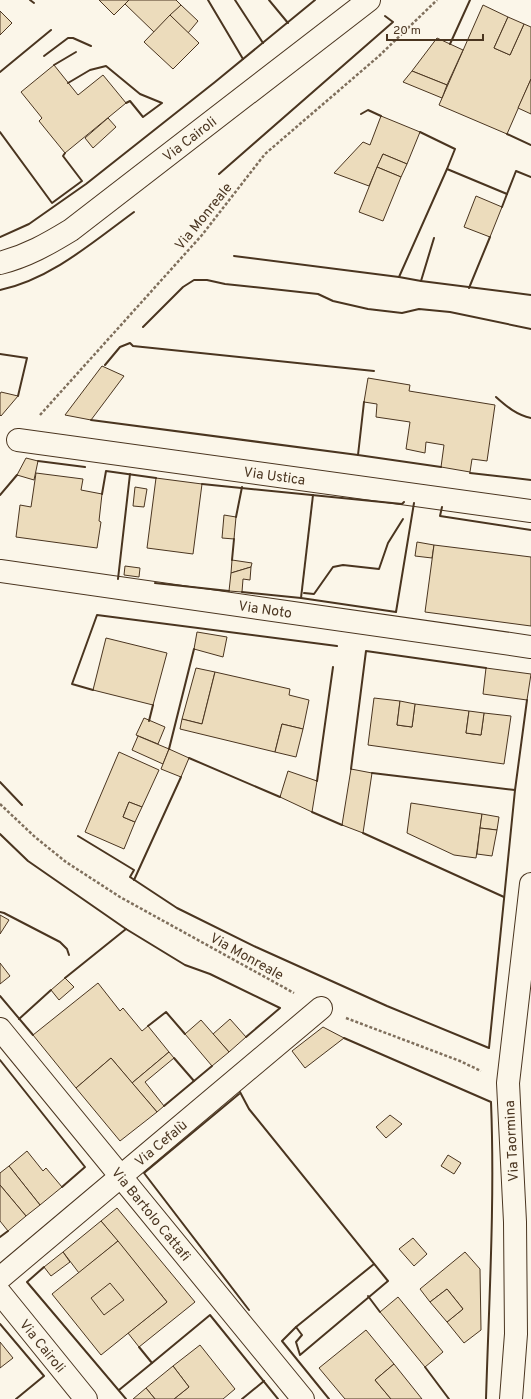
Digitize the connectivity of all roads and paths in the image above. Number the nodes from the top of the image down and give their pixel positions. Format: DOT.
graph roads {
  1 [pos="369,0"];
  2 [pos="437,0"];
  3 [pos="0,263"];
  4 [pos="18,440"];
  5 [pos="531,511"];
  6 [pos="0,572"];
  7 [pos="531,647"];
  8 [pos="0,804"];
  9 [pos="531,884"];
  10 [pos="321,1008"];
  11 [pos="0,1029"];
  12 [pos="508,1084"];
  13 [pos="121,1176"];
  14 [pos="0,1278"];
  15 [pos="0,1293"];
  16 [pos="86,1399"];
  17 [pos="303,1399"];
  18 [pos="511,1399"];
  1 -- 3 [label="street, Via Cairoli"];
  2 -- 4 [label="path, Via Monreale"];
  4 -- 5 [label="street, Via Ustica"];
  6 -- 7 [label="street, Via Noto"];
  8 -- 10 [label="path, Via Monreale"];
  9 -- 12 [label="street, Via Taormina"];
  10 -- 12 [label="path, Via Monreale"];
  10 -- 13 [label="street, Via Cefalù"];
  11 -- 13 [label="street, Via Bartolo Cattafi"];
  12 -- 18 [label="street, Via Taormina"];
  13 -- 14 [label="street, Via Cefalù"];
  13 -- 17 [label="street, Via Bartolo Cattafi"];
  15 -- 16 [label="street, Via Cairoli"];
}
